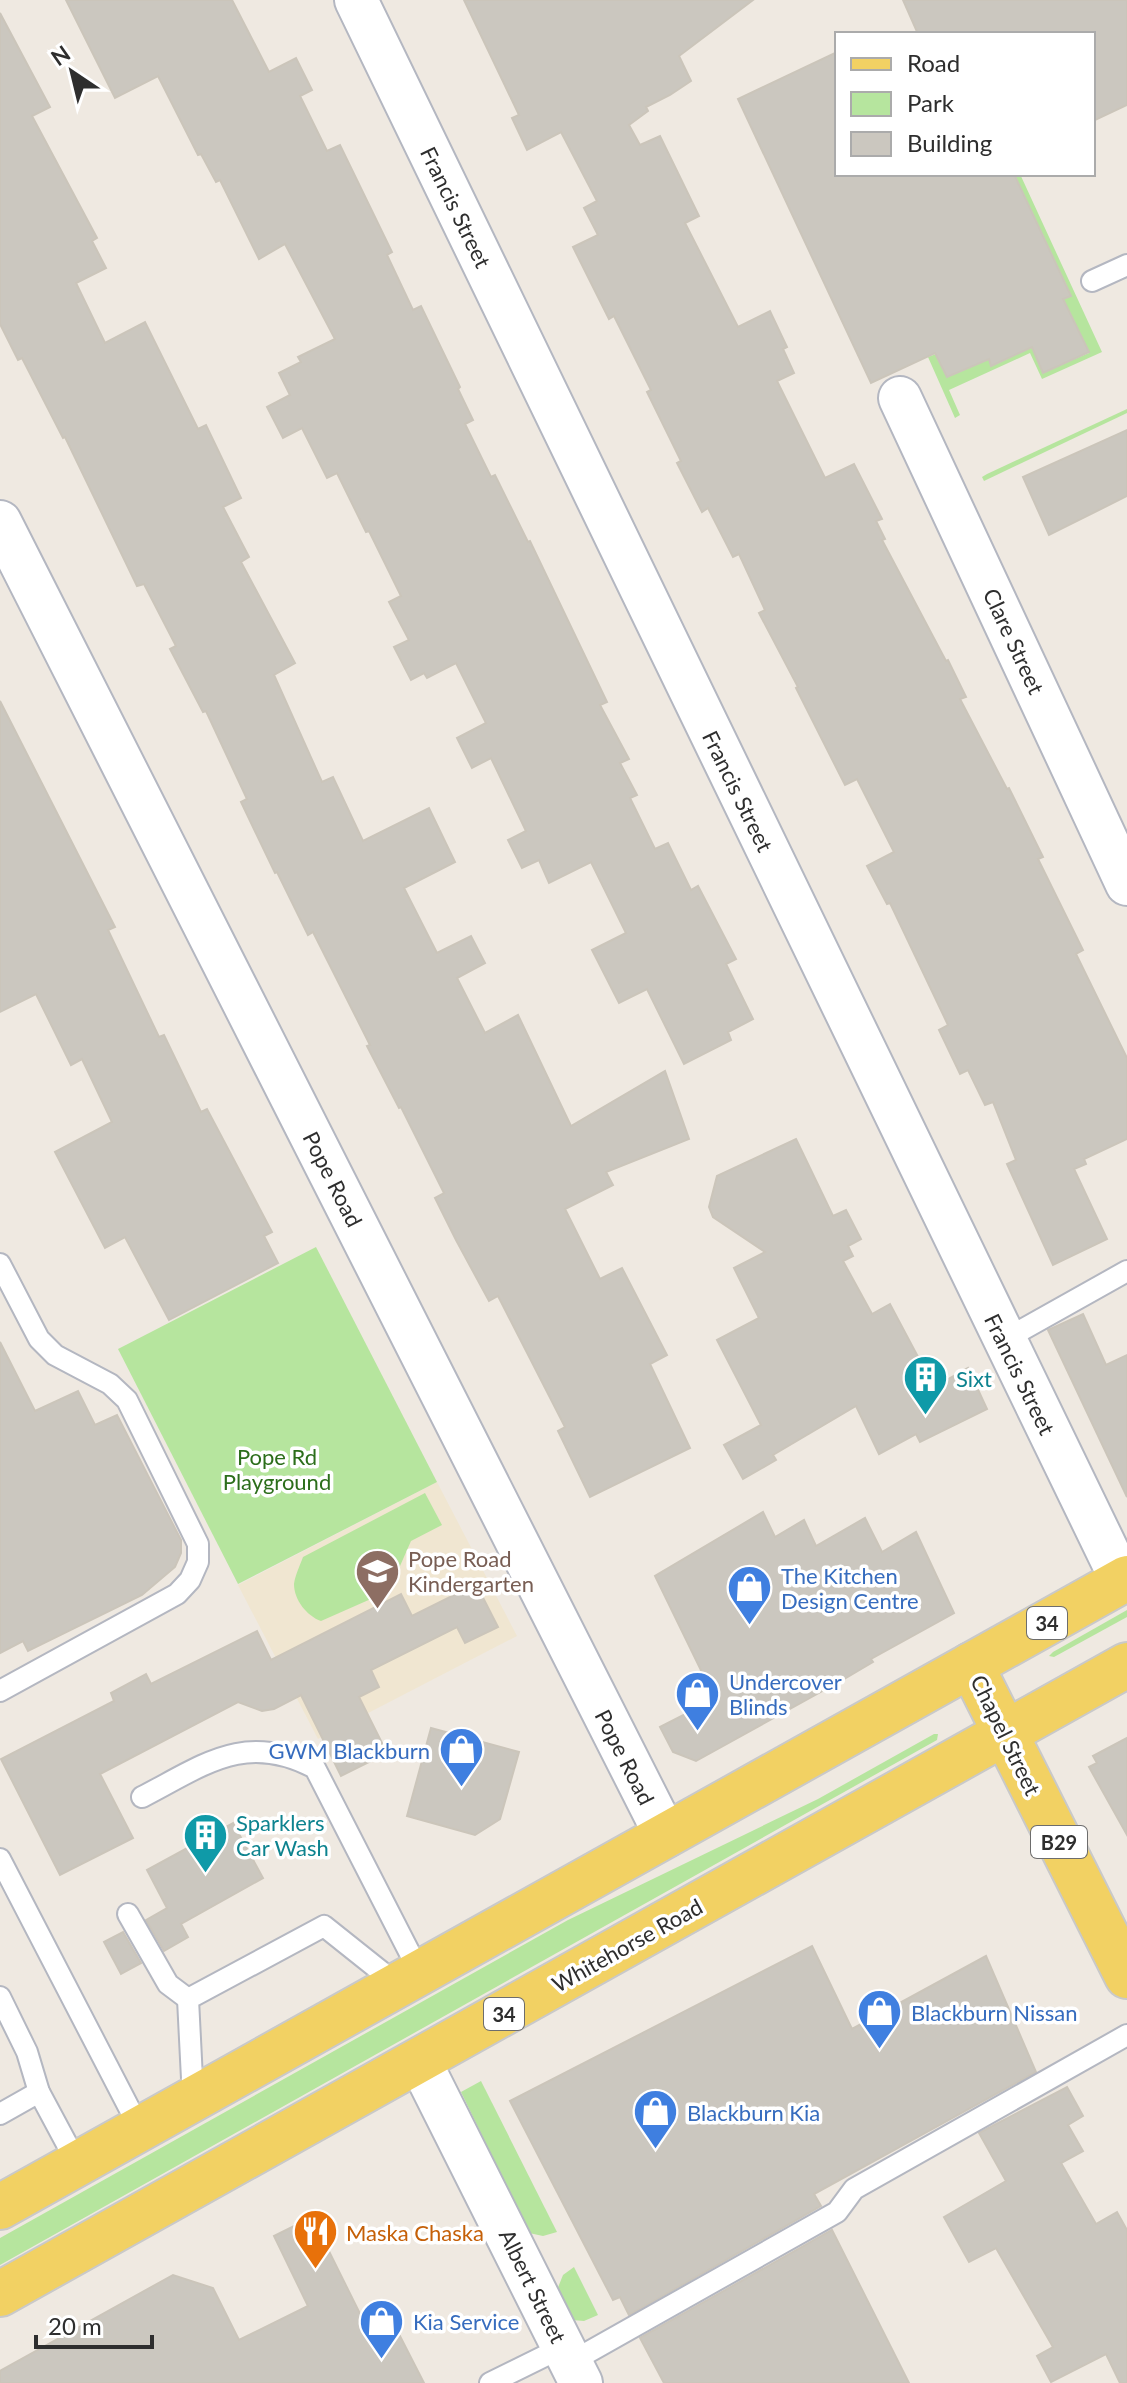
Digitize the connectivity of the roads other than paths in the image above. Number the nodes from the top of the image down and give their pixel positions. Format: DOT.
graph roads {
  1 [pos="356,0"];
  2 [pos="1127,265"];
  3 [pos="1092,281"];
  4 [pos="900,398"];
  5 [pos="0,522"];
  6 [pos="1127,884"];
  7 [pos="0,1264"];
  8 [pos="1127,1271"];
  9 [pos="1004,1340"];
  10 [pos="1124,1579"];
  11 [pos="971,1665"];
  12 [pos="1127,1665"];
  13 [pos="0,1691"];
  14 [pos="1006,1732"];
  15 [pos="142,1797"];
  16 [pos="666,1836"];
  17 [pos="0,1859"];
  18 [pos="128,1914"];
  19 [pos="1127,1976"];
  20 [pos="409,1979"];
  21 [pos="0,1997"];
  22 [pos="188,1999"];
  23 [pos="1127,2035"];
  24 [pos="420,2062"];
  25 [pos="39,2092"];
  26 [pos="193,2099"];
  27 [pos="0,2114"];
  28 [pos="140,2129"];
  29 [pos="77,2163"];
  30 [pos="0,2207"];
  31 [pos="0,2294"];
  32 [pos="572,2364"];
  33 [pos="490,2383"];
  1 -- 9 [label="street, Francis Street"];
  2 -- 3 [label="lane"];
  4 -- 6 [label="street, Clare Street"];
  5 -- 16 [label="street, Pope Road"];
  7 -- 13 [label="lane"];
  8 -- 9 [label="lane"];
  9 -- 10 [label="street, Francis Street"];
  10 -- 11 [label="main road, 34"];
  11 -- 14 [label="main road, Chapel Street / B29"];
  11 -- 16 [label="main road, 34"];
  12 -- 14 [label="main road, Whitehorse Road / 34"];
  14 -- 19 [label="main road, Chapel Street / B29"];
  14 -- 24 [label="main road, Whitehorse Road / 34"];
  15 -- 20 [label="lane"];
  16 -- 20 [label="main road, 34"];
  17 -- 28 [label="lane"];
  18 -- 22 [label="lane"];
  20 -- 22 [label="lane"];
  20 -- 26 [label="main road, 34"];
  21 -- 25 [label="lane"];
  22 -- 26 [label="lane"];
  23 -- 32 [label="lane"];
  24 -- 31 [label="main road, Whitehorse Road / 34"];
  24 -- 32 [label="street, Albert Street"];
  25 -- 27 [label="lane"];
  25 -- 29 [label="lane"];
  26 -- 28 [label="main road, 34"];
  28 -- 29 [label="main road, 34"];
  29 -- 30 [label="main road, 34"];
  32 -- 33 [label="lane"];
}
